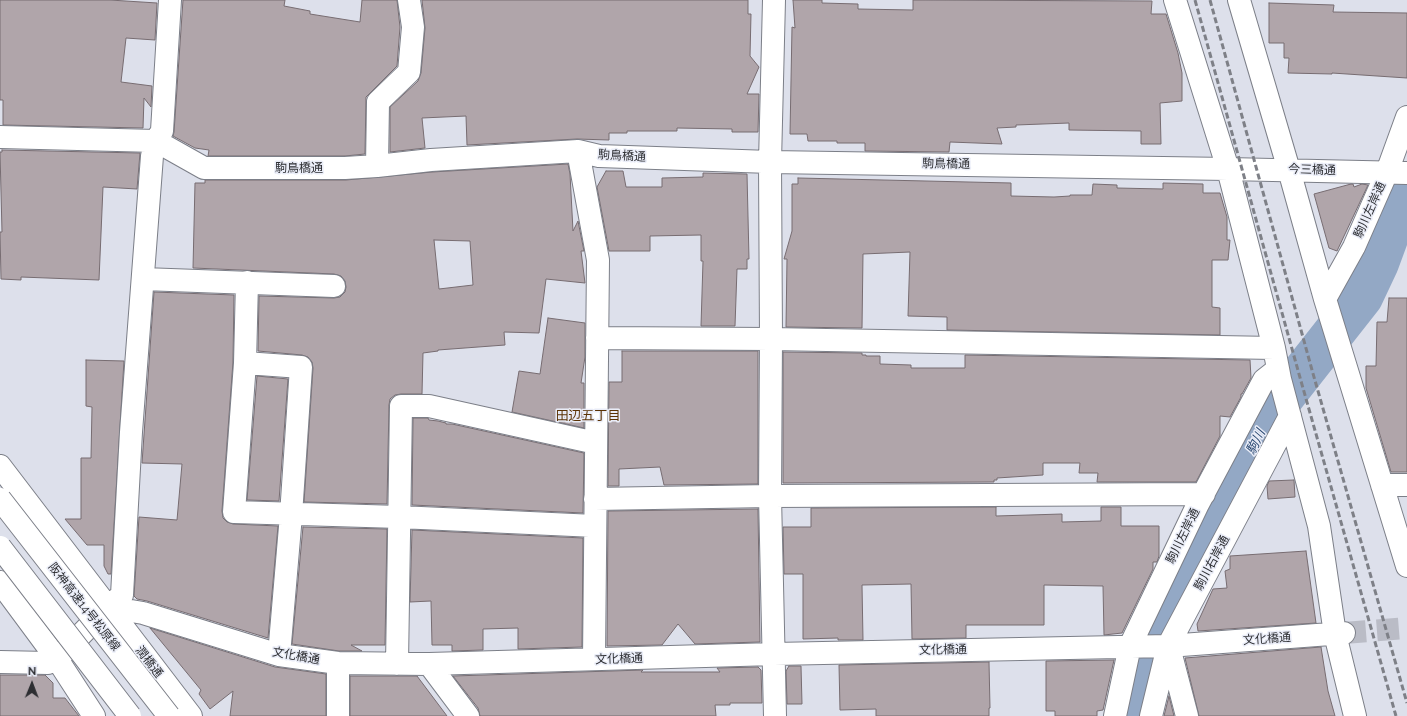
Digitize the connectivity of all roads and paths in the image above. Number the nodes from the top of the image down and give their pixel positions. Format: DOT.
graph roads {
  1 [pos="170,0"];
  2 [pos="409,0"];
  3 [pos="774,0"];
  4 [pos="1175,0"];
  5 [pos="1239,0"];
  6 [pos="1407,117"];
  7 [pos="0,137"];
  8 [pos="156,141"];
  9 [pos="578,151"];
  10 [pos="770,162"];
  11 [pos="377,166"];
  12 [pos="1228,168"];
  13 [pos="1289,170"];
  14 [pos="1397,173"];
  15 [pos="143,279"];
  16 [pos="247,282"];
  17 [pos="334,286"];
  18 [pos="1328,309"];
  19 [pos="597,338"];
  20 [pos="772,339"];
  21 [pos="1274,348"];
  22 [pos="246,363"];
  23 [pos="1279,374"];
  24 [pos="1290,416"];
  25 [pos="596,442"];
  26 [pos="0,466"];
  27 [pos="1407,485"];
  28 [pos="1382,486"];
  29 [pos="1204,494"];
  30 [pos="770,496"];
  31 [pos="0,499"];
  32 [pos="595,499"];
  33 [pos="291,514"];
  34 [pos="399,517"];
  35 [pos="595,526"];
  36 [pos="0,547"];
  37 [pos="1407,566"];
  38 [pos="0,582"];
  39 [pos="108,608"];
  40 [pos="1339,634"];
  41 [pos="1134,646"];
  42 [pos="1167,646"];
  43 [pos="774,654"];
  44 [pos="280,655"];
  45 [pos="57,659"];
  46 [pos="594,659"];
  47 [pos="0,662"];
  48 [pos="338,663"];
  49 [pos="397,664"];
  50 [pos="429,664"];
  51 [pos="94,716"];
  52 [pos="130,716"];
  53 [pos="169,716"];
  54 [pos="191,716"];
  55 [pos="338,716"];
  56 [pos="468,716"];
  57 [pos="775,716"];
  58 [pos="1115,716"];
  59 [pos="1151,716"];
  60 [pos="1187,716"];
  61 [pos="1354,716"];
  1 -- 8 [label="main road"];
  2 -- 11 [label="main road"];
  3 -- 10 [label="main road"];
  4 -- 12 [label="main road"];
  5 -- 13 [label="main road"];
  6 -- 14 [label="main road, 駒川左岸通"];
  7 -- 8 [label="main road, 駒鳥橋通"];
  8 -- 11 [label="main road, 駒鳥橋通"];
  8 -- 15 [label="main road"];
  9 -- 10 [label="main road, 駒鳥橋通"];
  9 -- 11 [label="main road, 駒鳥橋通"];
  9 -- 19 [label="main road"];
  10 -- 12 [label="main road, 駒鳥橋通"];
  10 -- 20 [label="main road"];
  12 -- 13 [label="main road, 今三橋通"];
  12 -- 21 [label="main road"];
  13 -- 14 [label="main road, 今三橋通"];
  13 -- 18 [label="main road"];
  14 -- 18 [label="main road, 駒川左岸通"];
  15 -- 16 [label="main road"];
  15 -- 39 [label="main road"];
  16 -- 17 [label="main road"];
  16 -- 22 [label="main road"];
  18 -- 28 [label="main road"];
  19 -- 20 [label="main road"];
  19 -- 25 [label="main road"];
  20 -- 21 [label="main road"];
  20 -- 30 [label="main road"];
  21 -- 23 [label="main road"];
  22 -- 33 [label="main road"];
  22 -- 33 [label="main road"];
  23 -- 24 [label="main road"];
  23 -- 29 [label="main road, 駒川左岸通"];
  24 -- 40 [label="main road"];
  24 -- 42 [label="main road, 駒川右岸通"];
  25 -- 32 [label="main road"];
  25 -- 34 [label="main road"];
  26 -- 39 [label="main road, 潤橋通"];
  27 -- 28 [label="main road"];
  28 -- 37 [label="main road"];
  29 -- 30 [label="main road"];
  29 -- 41 [label="main road, 駒川左岸通"];
  30 -- 32 [label="main road"];
  30 -- 43 [label="main road"];
  31 -- 53 [label="main road, 阪神高速14号松原線, bridge"];
  32 -- 35 [label="main road"];
  33 -- 34 [label="main road"];
  33 -- 44 [label="main road"];
  34 -- 35 [label="main road"];
  34 -- 49 [label="main road"];
  35 -- 46 [label="main road"];
  36 -- 52 [label="main road, bridge"];
  38 -- 45 [label="main road"];
  39 -- 44 [label="main road, 文化橋通"];
  39 -- 45 [label="main road"];
  39 -- 54 [label="main road, 潤橋通"];
  40 -- 42 [label="main road, 文化橋通"];
  40 -- 61 [label="main road"];
  41 -- 42 [label="main road, 文化橋通"];
  41 -- 43 [label="main road, 文化橋通"];
  41 -- 58 [label="main road, 駒川左岸通"];
  42 -- 59 [label="main road, 駒川右岸通"];
  42 -- 60 [label="main road"];
  43 -- 46 [label="main road, 文化橋通"];
  43 -- 57 [label="main road"];
  44 -- 48 [label="main road, 文化橋通"];
  45 -- 47 [label="main road"];
  45 -- 51 [label="main road"];
  46 -- 50 [label="main road, 文化橋通"];
  48 -- 49 [label="main road, 文化橋通"];
  48 -- 55 [label="main road"];
  49 -- 50 [label="main road, 文化橋通"];
  50 -- 56 [label="main road"];
}
